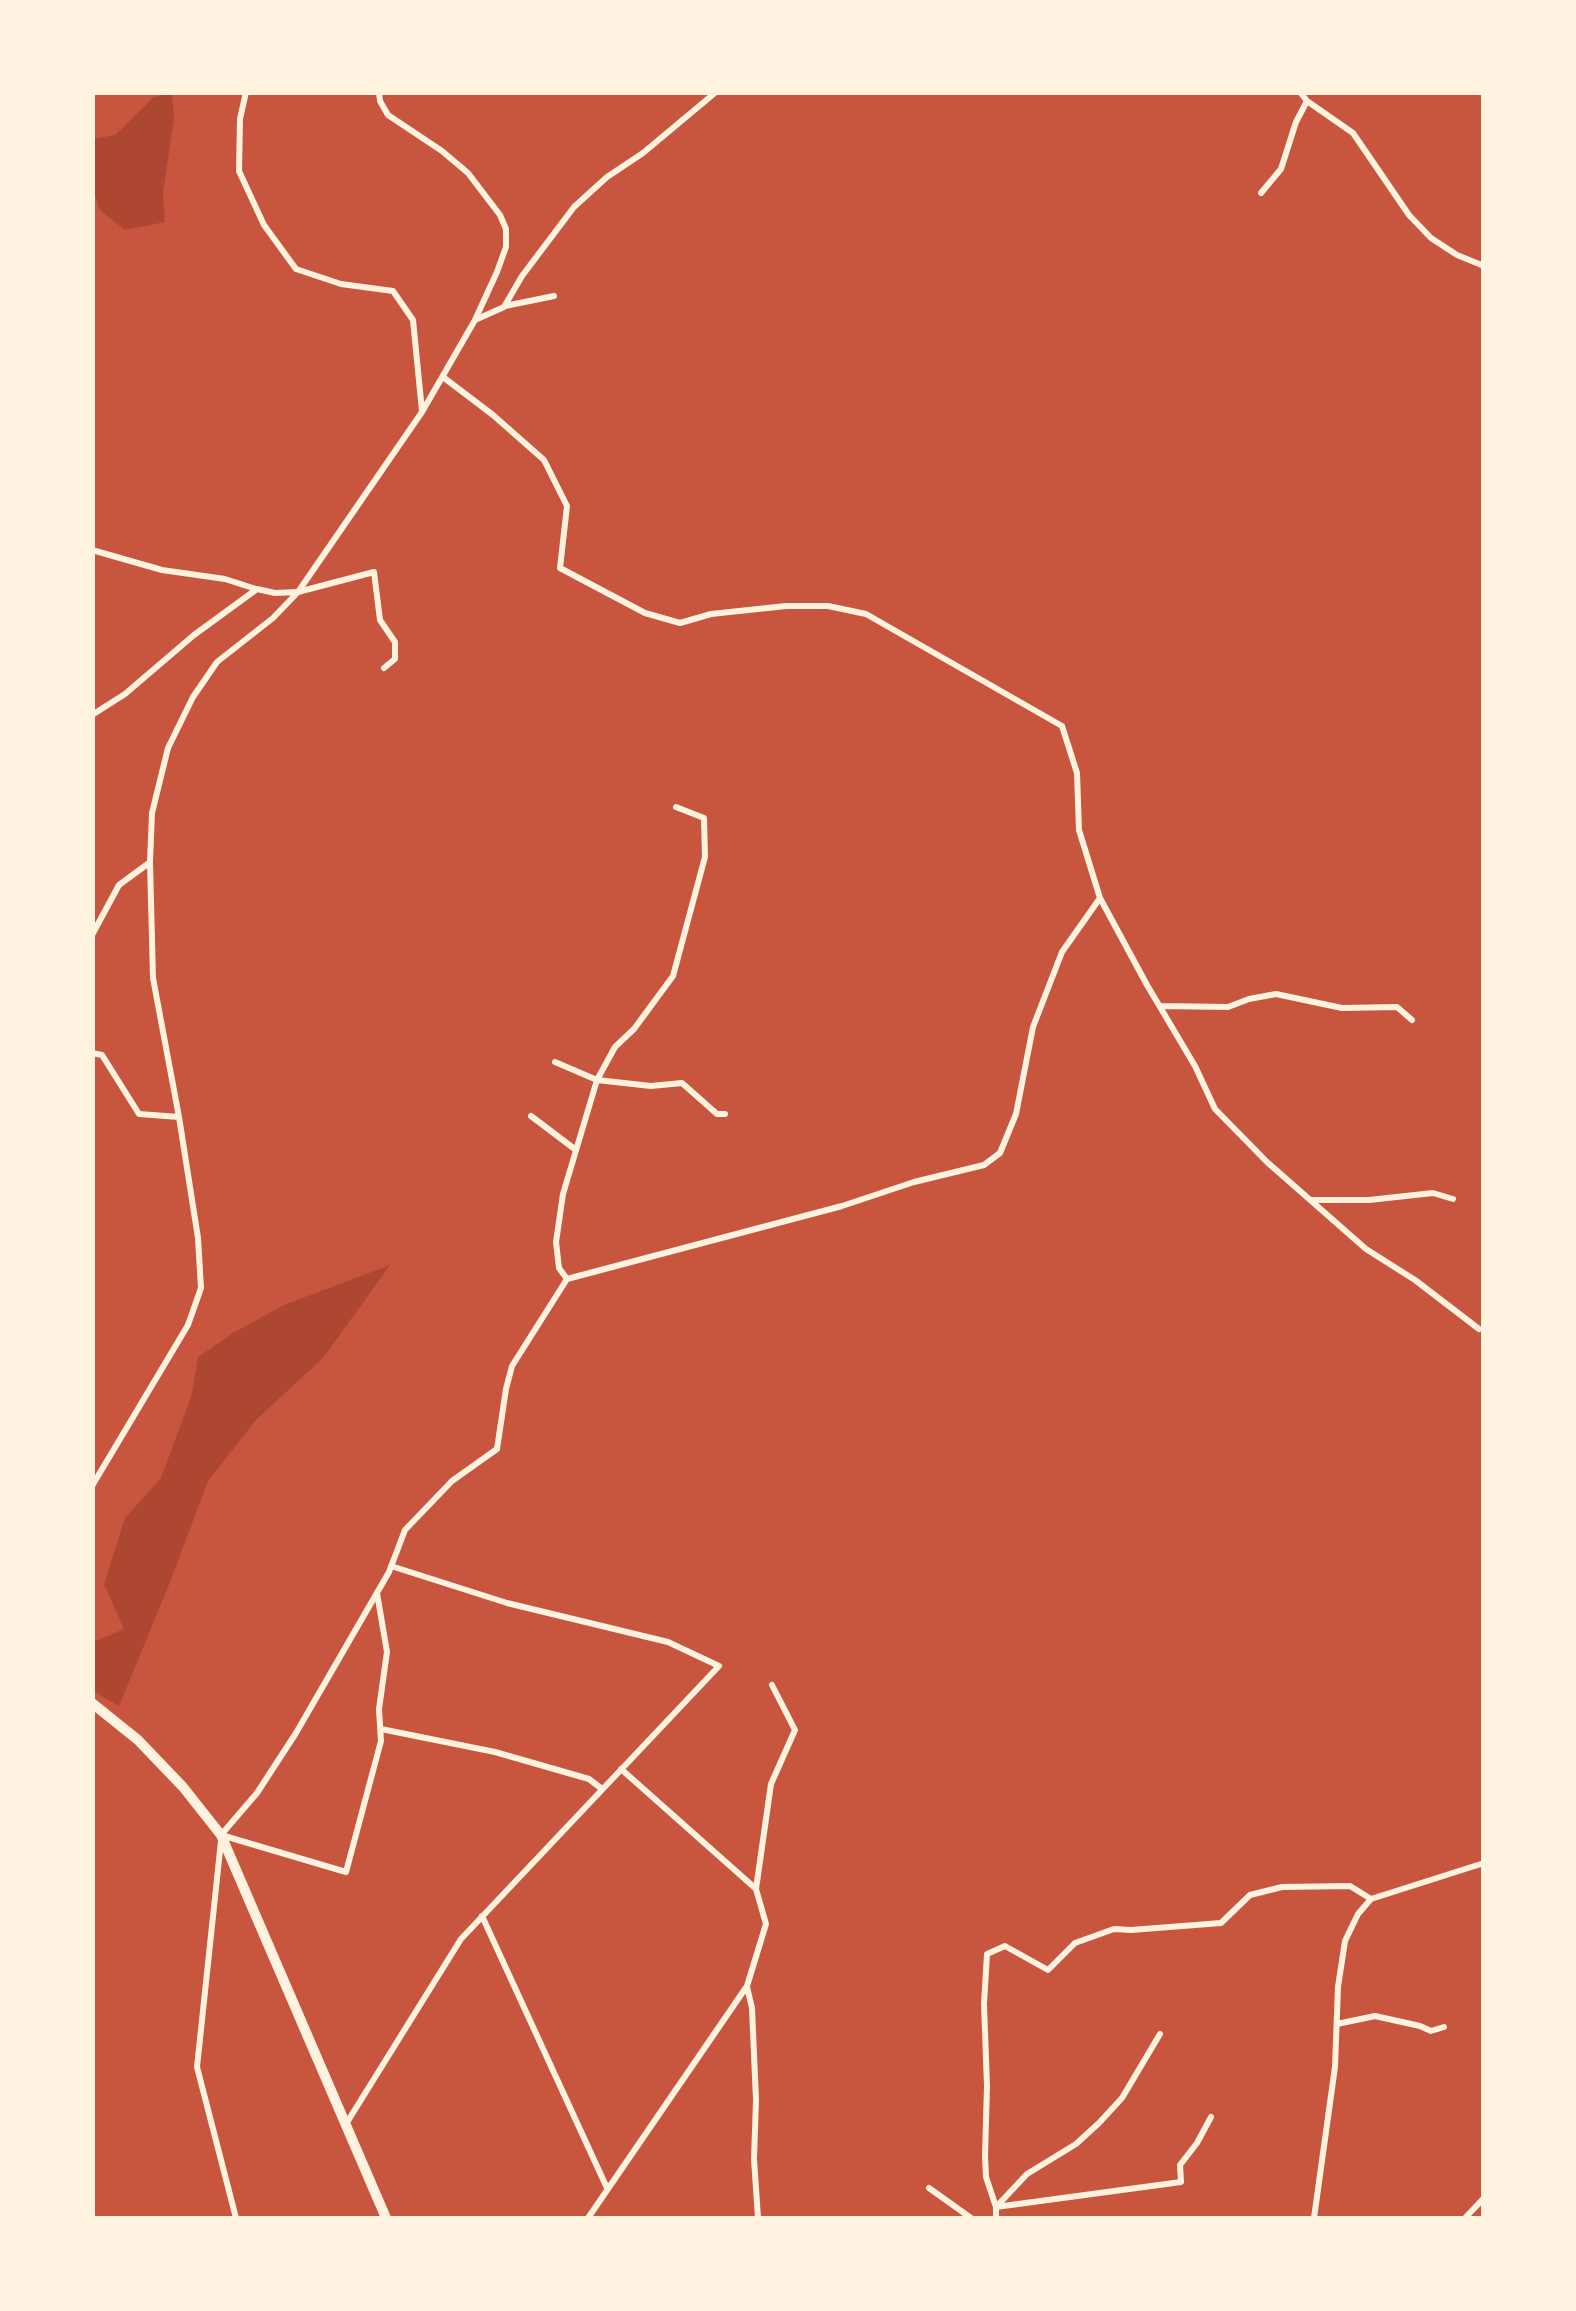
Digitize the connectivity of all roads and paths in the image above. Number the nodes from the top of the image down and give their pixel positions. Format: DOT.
graph roads {
  1 [pos="246,92"];
  2 [pos="379,92"];
  3 [pos="716,92"];
  4 [pos="1300,92"];
  5 [pos="1307,101"];
  6 [pos="1261,192"];
  7 [pos="1484,266"];
  8 [pos="554,296"];
  9 [pos="504,307"];
  10 [pos="475,320"];
  11 [pos="442,377"];
  12 [pos="422,412"];
  13 [pos="92,550"];
  14 [pos="257,589"];
  15 [pos="298,592"];
  16 [pos="384,668"];
  17 [pos="92,715"];
  18 [pos="676,807"];
  19 [pos="150,862"];
  20 [pos="1100,898"];
  21 [pos="92,935"];
  22 [pos="1159,1006"];
  23 [pos="1412,1020"];
  24 [pos="92,1053"];
  25 [pos="555,1062"];
  26 [pos="598,1080"];
  27 [pos="725,1114"];
  28 [pos="531,1116"];
  29 [pos="179,1117"];
  30 [pos="576,1150"];
  31 [pos="1453,1199"];
  32 [pos="1310,1200"];
  33 [pos="567,1280"];
  34 [pos="1478,1329"];
  35 [pos="92,1486"];
  36 [pos="391,1566"];
  37 [pos="378,1593"];
  38 [pos="772,1685"];
  39 [pos="92,1703"];
  40 [pos="380,1729"];
  41 [pos="621,1770"];
  42 [pos="602,1789"];
  43 [pos="221,1835"];
  44 [pos="1484,1863"];
  45 [pos="756,1888"];
  46 [pos="1371,1899"];
  47 [pos="482,1916"];
  48 [pos="747,1986"];
  49 [pos="1337,2024"];
  50 [pos="1444,2027"];
  51 [pos="1160,2034"];
  52 [pos="1212,2117"];
  53 [pos="346,2124"];
  54 [pos="929,2188"];
  55 [pos="608,2189"];
  56 [pos="1484,2198"];
  57 [pos="996,2207"];
  58 [pos="236,2218"];
  59 [pos="386,2218"];
  60 [pos="588,2218"];
  61 [pos="758,2218"];
  62 [pos="971,2218"];
  63 [pos="996,2218"];
  64 [pos="1314,2218"];
  65 [pos="1465,2218"];
  1 -- 12 [label="street"];
  2 -- 10 [label="street"];
  3 -- 9 [label="street"];
  4 -- 5 [label="street"];
  5 -- 6 [label="street"];
  5 -- 7 [label="street"];
  8 -- 9 [label="street"];
  9 -- 10 [label="street"];
  10 -- 11 [label="street"];
  11 -- 12 [label="street"];
  11 -- 20 [label="street"];
  12 -- 15 [label="street"];
  13 -- 14 [label="street"];
  14 -- 15 [label="street"];
  14 -- 17 [label="street"];
  15 -- 16 [label="street"];
  15 -- 19 [label="street"];
  18 -- 26 [label="street"];
  19 -- 21 [label="street"];
  19 -- 29 [label="street"];
  20 -- 22 [label="street"];
  20 -- 33 [label="street"];
  22 -- 23 [label="street"];
  22 -- 32 [label="street"];
  24 -- 29 [label="street"];
  25 -- 26 [label="street"];
  26 -- 27 [label="street"];
  26 -- 30 [label="street"];
  28 -- 30 [label="street"];
  29 -- 35 [label="street"];
  30 -- 33 [label="street"];
  31 -- 32 [label="street"];
  32 -- 34 [label="street"];
  33 -- 36 [label="street"];
  36 -- 37 [label="street"];
  36 -- 41 [label="street"];
  37 -- 40 [label="street"];
  37 -- 43 [label="street"];
  38 -- 45 [label="street"];
  39 -- 43 [label="highway"];
  40 -- 42 [label="street"];
  40 -- 43 [label="street"];
  41 -- 42 [label="street"];
  41 -- 45 [label="street"];
  42 -- 47 [label="street"];
  43 -- 53 [label="highway"];
  43 -- 58 [label="street"];
  44 -- 46 [label="street"];
  45 -- 48 [label="street"];
  46 -- 49 [label="street"];
  46 -- 57 [label="street"];
  47 -- 53 [label="street"];
  47 -- 55 [label="street"];
  48 -- 55 [label="street"];
  48 -- 61 [label="street"];
  49 -- 50 [label="street"];
  49 -- 64 [label="street"];
  51 -- 57 [label="street"];
  52 -- 57 [label="street"];
  53 -- 59 [label="highway"];
  54 -- 62 [label="street"];
  55 -- 60 [label="street"];
  56 -- 65 [label="street"];
  57 -- 63 [label="street"];
}
